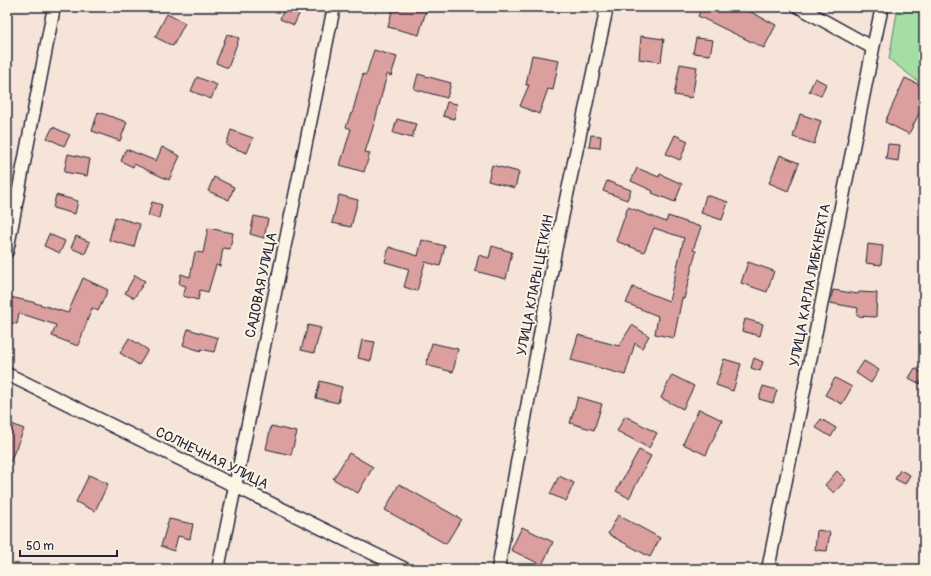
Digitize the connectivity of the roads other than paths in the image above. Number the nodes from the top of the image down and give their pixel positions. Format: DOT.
graph roads {
  1 [pos="54,7"];
  2 [pos="334,7"];
  3 [pos="607,7"];
  4 [pos="799,7"];
  5 [pos="882,7"];
  6 [pos="873,48"];
  7 [pos="7,251"];
  8 [pos="7,374"];
  9 [pos="235,486"];
  10 [pos="218,569"];
  11 [pos="405,569"];
  12 [pos="498,569"];
  13 [pos="768,569"];
  1 -- 7 [label="street"];
  2 -- 9 [label="street, САДОВАЯ УЛИЦА"];
  3 -- 12 [label="street, УЛИЦА КЛАРЫ ЦЕТКИН"];
  4 -- 6 [label="street"];
  5 -- 6 [label="street, УЛИЦА КАРЛА ЛИБКНЕХТА"];
  6 -- 13 [label="street, УЛИЦА КАРЛА ЛИБКНЕХТА"];
  8 -- 9 [label="street, СОЛНЕЧНАЯ УЛИЦА"];
  9 -- 10 [label="street, САДОВАЯ УЛИЦА"];
  9 -- 11 [label="street, СОЛНЕЧНАЯ УЛИЦА"];
}
